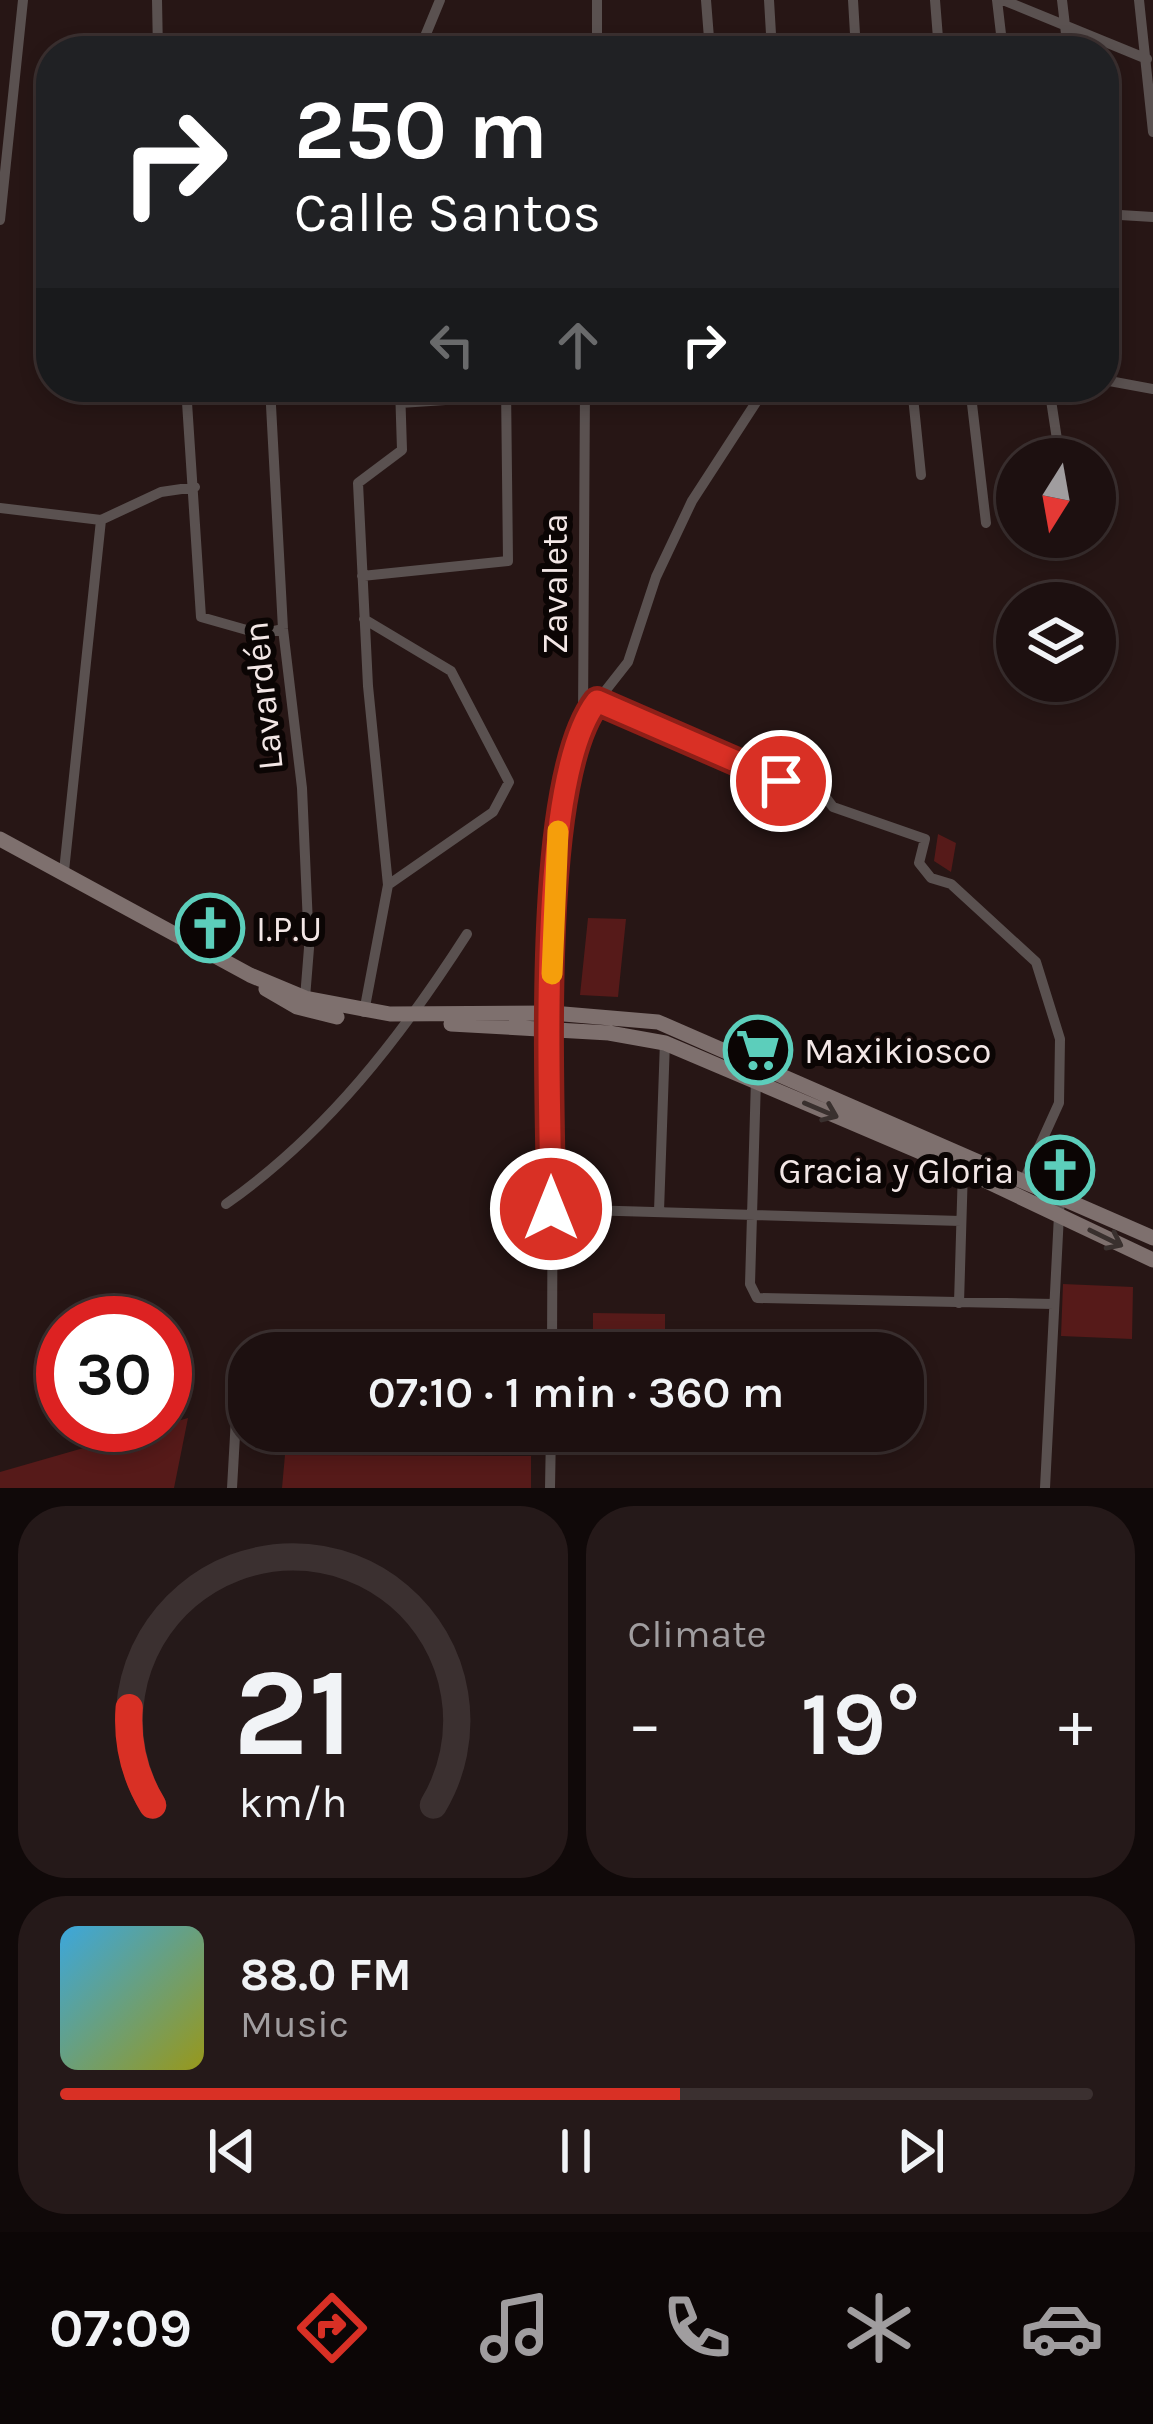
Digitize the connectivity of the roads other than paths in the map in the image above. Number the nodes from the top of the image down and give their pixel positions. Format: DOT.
graph roads {
  1 [pos="23,0"];
  2 [pos="157,0"];
  3 [pos="440,0"];
  4 [pos="597,0"];
  5 [pos="706,0"];
  6 [pos="769,0"];
  7 [pos="853,0"];
  8 [pos="935,0"];
  9 [pos="1000,0"];
  10 [pos="1061,0"];
  11 [pos="1139,0"];
  12 [pos="1065,25"];
  13 [pos="158,36"];
  14 [pos="425,36"];
  15 [pos="597,36"];
  16 [pos="709,36"];
  17 [pos="771,36"];
  18 [pos="855,36"];
  19 [pos="938,36"];
  20 [pos="1002,36"];
  21 [pos="1066,36"];
  22 [pos="1093,36"];
  23 [pos="1119,46"];
  24 [pos="1150,58"];
  25 [pos="1153,132"];
  26 [pos="1119,215"];
  27 [pos="1153,217"];
  28 [pos="0,220"];
  29 [pos="1119,383"];
  30 [pos="1153,389"];
  31 [pos="187,402"];
  32 [pos="271,402"];
  33 [pos="410,402"];
  34 [pos="506,402"];
  35 [pos="585,402"];
  36 [pos="756,402"];
  37 [pos="914,402"];
  38 [pos="972,402"];
  39 [pos="1051,402"];
  40 [pos="400,403"];
  41 [pos="1057,438"];
  42 [pos="921,475"];
  43 [pos="195,487"];
  44 [pos="0,508"];
  45 [pos="101,520"];
  46 [pos="986,523"];
  47 [pos="362,576"];
  48 [pos="364,619"];
  49 [pos="283,629"];
  50 [pos="597,701"];
  51 [pos="584,718"];
  52 [pos="0,839"];
  53 [pos="64,871"];
  54 [pos="388,885"];
  55 [pos="467,934"];
  56 [pos="250,975"];
  57 [pos="305,998"];
  58 [pos="364,1012"];
  59 [pos="412,1019"];
  60 [pos="552,1020"];
  61 [pos="665,1034"];
  62 [pos="756,1073"];
  63 [pos="964,1152"];
  64 [pos="963,1171"];
  65 [pos="1025,1178"];
  66 [pos="1060,1195"];
  67 [pos="226,1204"];
  68 [pos="551,1209"];
  69 [pos="659,1211"];
  70 [pos="1059,1214"];
  71 [pos="750,1219"];
  72 [pos="962,1221"];
  73 [pos="1153,1238"];
  74 [pos="1153,1259"];
  75 [pos="959,1303"];
  76 [pos="1054,1304"];
  77 [pos="551,1332"];
  78 [pos="234,1452"];
  79 [pos="551,1452"];
  80 [pos="232,1488"];
  81 [pos="550,1488"];
  82 [pos="1045,1488"];
  1 -- 28 [label="street"];
  2 -- 13 [label="street"];
  3 -- 14 [label="street"];
  4 -- 15 [label="street"];
  5 -- 16 [label="street"];
  6 -- 17 [label="street"];
  7 -- 18 [label="street"];
  8 -- 19 [label="street"];
  9 -- 12 [label="street"];
  9 -- 20 [label="street"];
  10 -- 12 [label="street"];
  11 -- 24 [label="street"];
  12 -- 21 [label="street"];
  12 -- 22 [label="street"];
  23 -- 24 [label="street"];
  24 -- 25 [label="street"];
  26 -- 27 [label="street"];
  29 -- 30 [label="street"];
  31 -- 43 [label="street"];
  32 -- 49 [label="street, Lavardén"];
  33 -- 40 [label="street"];
  34 -- 47 [label="street"];
  35 -- 51 [label="street, Zavaleta"];
  36 -- 50 [label="street"];
  37 -- 42 [label="street"];
  38 -- 46 [label="street"];
  39 -- 41 [label="street"];
  40 -- 47 [label="street"];
  43 -- 45 [label="street"];
  43 -- 49 [label="street"];
  44 -- 45 [label="street"];
  45 -- 53 [label="street"];
  47 -- 48 [label="street"];
  48 -- 54 [label="street"];
  48 -- 54 [label="street"];
  49 -- 57 [label="street, Lavardén"];
  50 -- 51 [label="street"];
  50 -- 65 [label="street"];
  51 -- 60 [label="street, Zavaleta"];
  52 -- 53 [label="main road"];
  53 -- 56 [label="main road"];
  54 -- 58 [label="street"];
  55 -- 59 [label="street"];
  56 -- 57 [label="main road"];
  56 -- 59 [label="main road"];
  57 -- 58 [label="main road"];
  58 -- 59 [label="main road"];
  59 -- 60 [label="main road"];
  59 -- 67 [label="street"];
  60 -- 61 [label="main road"];
  60 -- 68 [label="street, Zavaleta"];
  61 -- 62 [label="main road"];
  61 -- 69 [label="street"];
  62 -- 63 [label="main road"];
  62 -- 64 [label="main road, one-way"];
  62 -- 71 [label="street"];
  63 -- 64 [label="street"];
  63 -- 65 [label="main road"];
  64 -- 70 [label="main road"];
  64 -- 72 [label="street"];
  65 -- 66 [label="main road"];
  66 -- 70 [label="street"];
  66 -- 73 [label="main road"];
  68 -- 69 [label="street"];
  68 -- 77 [label="street, Zavaleta"];
  69 -- 71 [label="street"];
  70 -- 74 [label="main road, one-way"];
  70 -- 76 [label="street"];
  71 -- 72 [label="street"];
  71 -- 75 [label="street"];
  72 -- 75 [label="street"];
  75 -- 76 [label="street"];
  76 -- 82 [label="street"];
  78 -- 80 [label="street"];
  79 -- 81 [label="street"];
}
